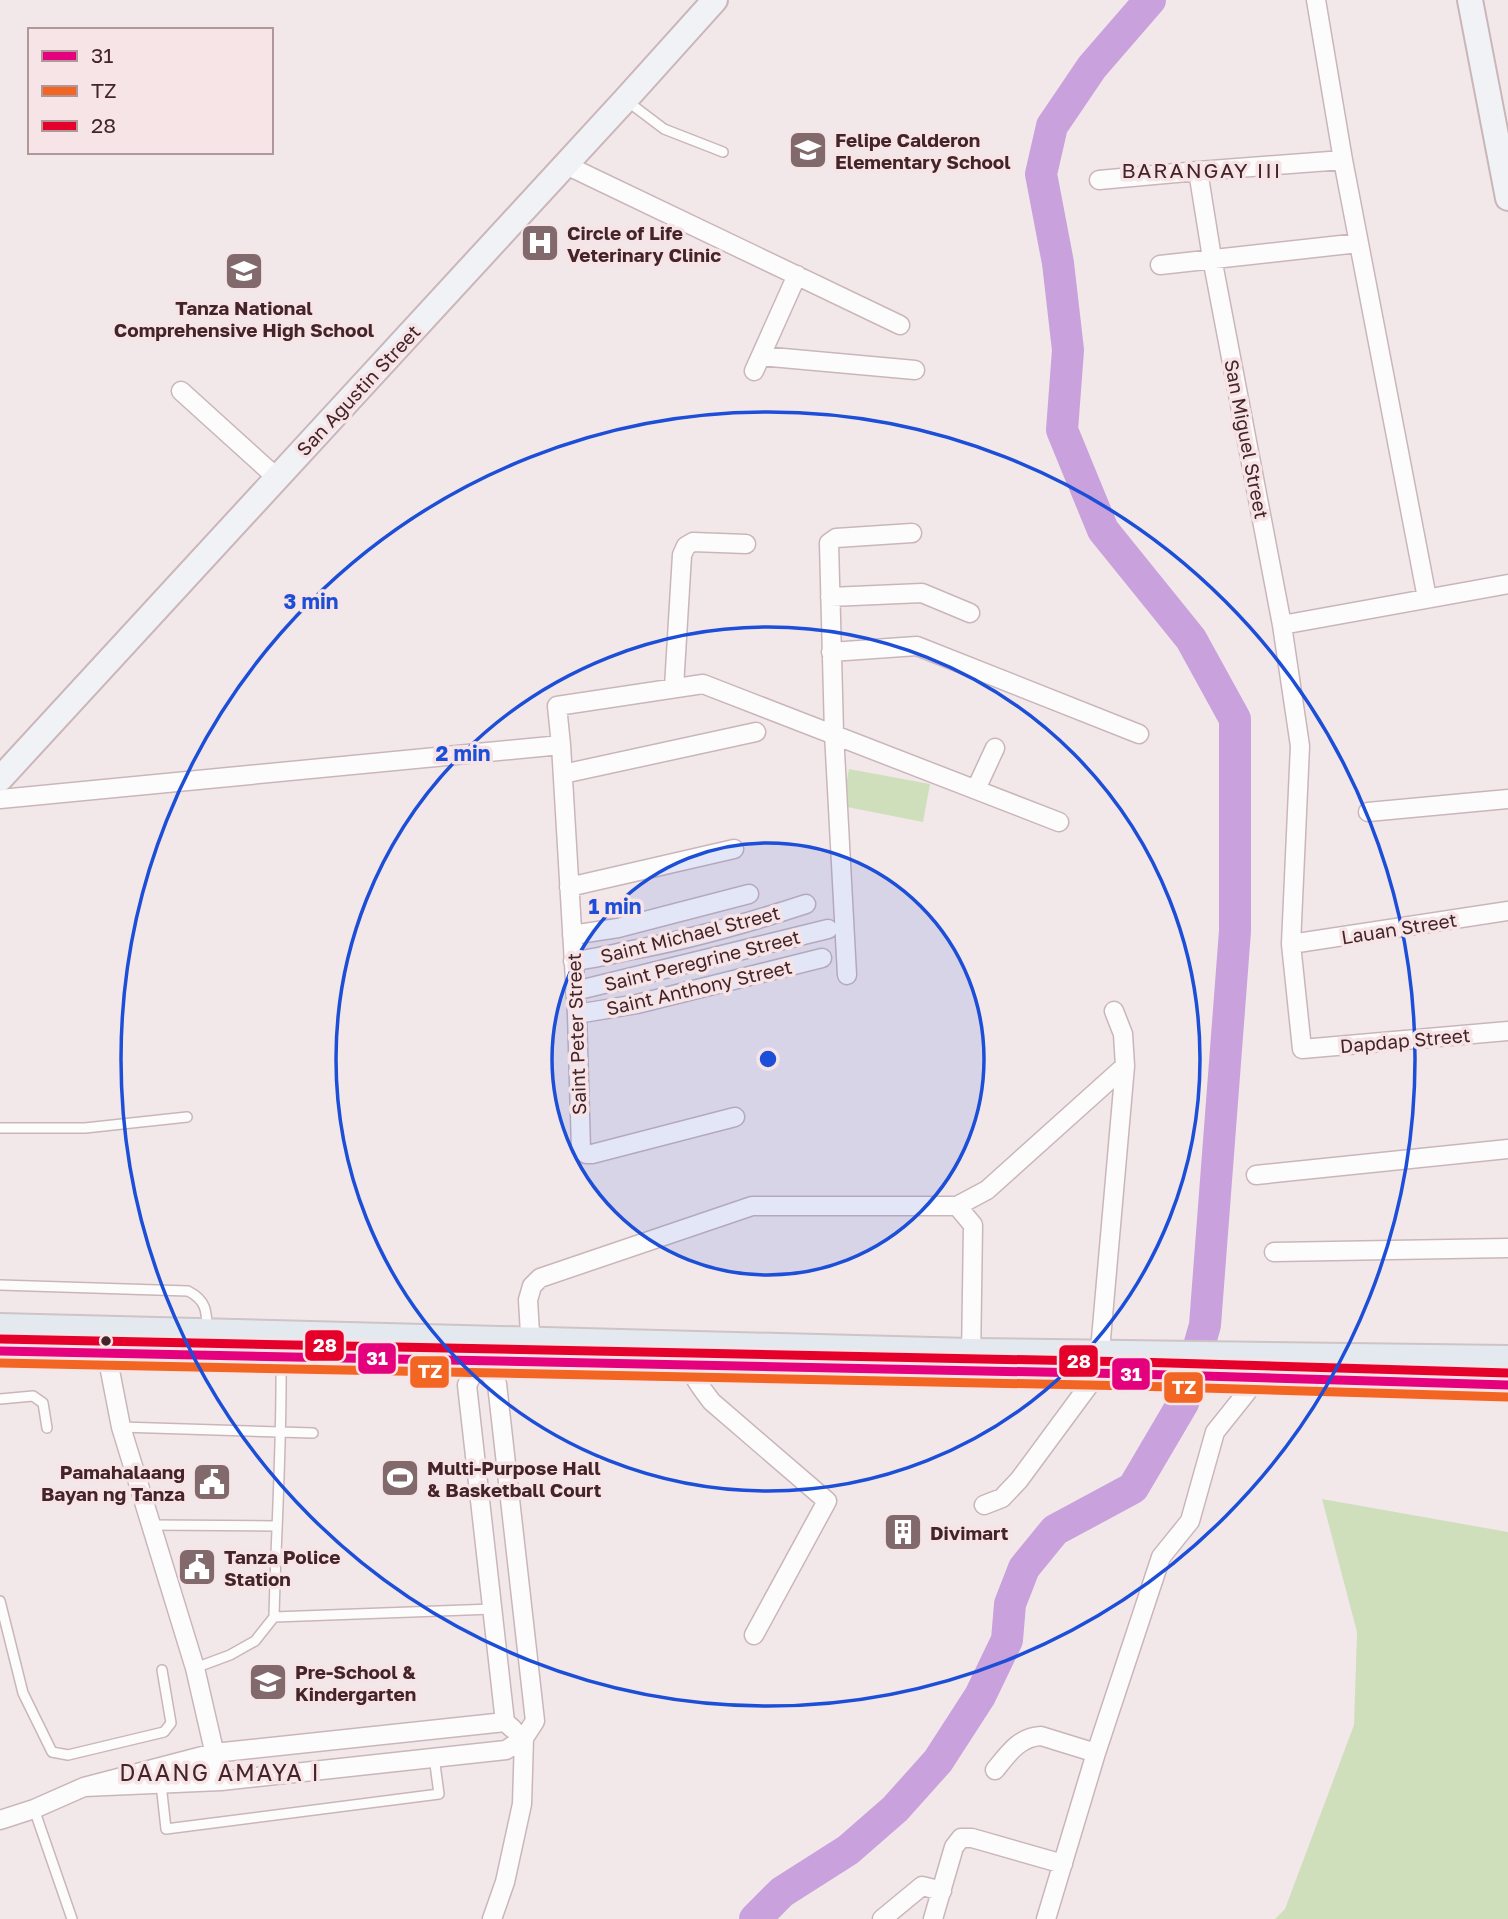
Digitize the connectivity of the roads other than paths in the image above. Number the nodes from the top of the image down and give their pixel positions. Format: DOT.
graph roads {
  1 [pos="715,0"];
  2 [pos="1316,0"];
  3 [pos="1470,0"];
  4 [pos="625,100"];
  5 [pos="723,152"];
  6 [pos="1343,160"];
  7 [pos="566,164"];
  8 [pos="1198,171"];
  9 [pos="1099,180"];
  10 [pos="1508,198"];
  11 [pos="1359,243"];
  12 [pos="1212,258"];
  13 [pos="1160,265"];
  14 [pos="797,275"];
  15 [pos="900,326"];
  16 [pos="915,370"];
  17 [pos="181,391"];
  18 [pos="276,477"];
  19 [pos="912,533"];
  20 [pos="746,544"];
  21 [pos="1508,584"];
  22 [pos="830,597"];
  23 [pos="1427,598"];
  24 [pos="970,612"];
  25 [pos="1282,625"];
  26 [pos="831,652"];
  27 [pos="674,687"];
  28 [pos="757,732"];
  29 [pos="834,733"];
  30 [pos="1139,734"];
  31 [pos="561,745"];
  32 [pos="995,748"];
  33 [pos="563,774"];
  34 [pos="0,779"];
  35 [pos="976,789"];
  36 [pos="0,799"];
  37 [pos="1508,799"];
  38 [pos="1368,812"];
  39 [pos="1059,822"];
  40 [pos="734,849"];
  41 [pos="569,887"];
  42 [pos="748,894"];
  43 [pos="806,904"];
  44 [pos="1508,911"];
  45 [pos="828,929"];
  46 [pos="572,935"];
  47 [pos="1291,944"];
  48 [pos="822,958"];
  49 [pos="573,961"];
  50 [pos="847,975"];
  51 [pos="575,991"];
  52 [pos="1114,1011"];
  53 [pos="576,1014"];
  54 [pos="1508,1031"];
  55 [pos="1301,1049"];
  56 [pos="1125,1066"];
  57 [pos="187,1117"];
  58 [pos="735,1117"];
  59 [pos="0,1128"];
  60 [pos="1508,1149"];
  61 [pos="1256,1175"];
  62 [pos="957,1206"];
  63 [pos="1508,1248"];
  64 [pos="1274,1252"];
  65 [pos="0,1285"];
  66 [pos="0,1327"];
  67 [pos="105,1342"];
  68 [pos="208,1344"];
  69 [pos="479,1349"];
  70 [pos="0,1351"];
  71 [pos="531,1351"];
  72 [pos="690,1355"];
  73 [pos="281,1357"];
  74 [pos="1508,1360"];
  75 [pos="971,1362"];
  76 [pos="1100,1363"];
  77 [pos="1252,1367"];
  78 [pos="1508,1385"];
  79 [pos="0,1399"];
  80 [pos="121,1427"];
  81 [pos="47,1428"];
  82 [pos="313,1433"];
  83 [pos="282,1434"];
  84 [pos="984,1505"];
  85 [pos="151,1525"];
  86 [pos="276,1526"];
  87 [pos="0,1601"];
  88 [pos="493,1609"];
  89 [pos="274,1617"];
  90 [pos="754,1635"];
  91 [pos="195,1668"];
  92 [pos="162,1670"];
  93 [pos="505,1722"];
  94 [pos="524,1738"];
  95 [pos="1096,1752"];
  96 [pos="214,1753"];
  97 [pos="434,1757"];
  98 [pos="995,1770"];
  99 [pos="221,1781"];
  100 [pos="160,1784"];
  101 [pos="84,1787"];
  102 [pos="34,1809"];
  103 [pos="0,1820"];
  104 [pos="1063,1864"];
  105 [pos="942,1891"];
  106 [pos="72,1919"];
  107 [pos="492,1919"];
  108 [pos="882,1919"];
  109 [pos="933,1919"];
  110 [pos="1046,1919"];
  1 -- 4 [label="main road, San Agustin Street"];
  2 -- 6 [label="street"];
  3 -- 10 [label="main road"];
  4 -- 5 [label="lane"];
  4 -- 7 [label="main road, San Agustin Street"];
  6 -- 8 [label="street"];
  6 -- 11 [label="street"];
  7 -- 14 [label="street"];
  7 -- 18 [label="main road, San Agustin Street"];
  8 -- 9 [label="street"];
  8 -- 12 [label="street, San Miguel Street"];
  11 -- 12 [label="street"];
  11 -- 23 [label="street"];
  12 -- 13 [label="street"];
  12 -- 25 [label="street, San Miguel Street"];
  14 -- 15 [label="street"];
  14 -- 16 [label="street"];
  17 -- 18 [label="street"];
  18 -- 34 [label="main road, San Agustin Street"];
  19 -- 22 [label="street"];
  20 -- 27 [label="street"];
  21 -- 23 [label="street"];
  22 -- 24 [label="street"];
  22 -- 26 [label="street"];
  23 -- 25 [label="street"];
  25 -- 47 [label="street, San Miguel Street"];
  26 -- 29 [label="street"];
  26 -- 30 [label="street"];
  27 -- 29 [label="street"];
  27 -- 31 [label="street, Saint Peter Street"];
  28 -- 33 [label="street"];
  29 -- 35 [label="street"];
  29 -- 50 [label="street"];
  31 -- 33 [label="street, Saint Peter Street"];
  31 -- 36 [label="street"];
  32 -- 35 [label="street"];
  33 -- 41 [label="street, Saint Peter Street"];
  35 -- 39 [label="street"];
  37 -- 38 [label="street"];
  40 -- 41 [label="street"];
  41 -- 46 [label="street, Saint Peter Street"];
  42 -- 46 [label="street"];
  43 -- 49 [label="street, Saint Michael Street"];
  44 -- 47 [label="street, Lauan Street"];
  45 -- 51 [label="street, Saint Peregrine Street"];
  46 -- 49 [label="street, Saint Peter Street"];
  47 -- 55 [label="street, San Miguel Street"];
  48 -- 53 [label="street, Saint Anthony Street"];
  49 -- 51 [label="street, Saint Peter Street"];
  51 -- 53 [label="street, Saint Peter Street"];
  52 -- 56 [label="street"];
  53 -- 58 [label="street, Saint Peter Street"];
  54 -- 55 [label="street, Dapdap Street"];
  56 -- 62 [label="street"];
  56 -- 76 [label="street"];
  57 -- 59 [label="lane"];
  60 -- 61 [label="street"];
  62 -- 71 [label="street"];
  62 -- 75 [label="street"];
  63 -- 64 [label="street"];
  65 -- 68 [label="lane"];
  66 -- 67 [label="main road"];
  67 -- 68 [label="main road"];
  67 -- 70 [label="main road"];
  67 -- 80 [label="street"];
  68 -- 69 [label="main road"];
  68 -- 73 [label="main road"];
  69 -- 71 [label="main road"];
  69 -- 73 [label="main road"];
  69 -- 88 [label="street"];
  69 -- 94 [label="street"];
  71 -- 72 [label="main road"];
  72 -- 75 [label="main road"];
  72 -- 90 [label="street"];
  73 -- 83 [label="lane"];
  74 -- 77 [label="main road"];
  75 -- 76 [label="main road"];
  76 -- 77 [label="main road"];
  76 -- 84 [label="street"];
  77 -- 78 [label="main road"];
  77 -- 95 [label="street"];
  79 -- 81 [label="lane"];
  80 -- 83 [label="lane"];
  80 -- 85 [label="street"];
  82 -- 83 [label="lane"];
  83 -- 86 [label="lane"];
  85 -- 86 [label="lane"];
  85 -- 91 [label="street"];
  86 -- 89 [label="lane"];
  87 -- 92 [label="lane"];
  88 -- 89 [label="lane"];
  88 -- 93 [label="street"];
  89 -- 91 [label="lane"];
  91 -- 96 [label="street"];
  93 -- 94 [label="street"];
  93 -- 96 [label="street"];
  94 -- 97 [label="street"];
  94 -- 107 [label="street"];
  95 -- 98 [label="street"];
  95 -- 104 [label="street"];
  96 -- 99 [label="street"];
  96 -- 101 [label="street"];
  97 -- 99 [label="street"];
  97 -- 100 [label="lane"];
  99 -- 100 [label="street"];
  100 -- 101 [label="street"];
  101 -- 102 [label="street"];
  102 -- 103 [label="street"];
  102 -- 106 [label="lane"];
  104 -- 105 [label="street"];
  104 -- 110 [label="street"];
  105 -- 108 [label="street"];
  105 -- 109 [label="street"];
}
